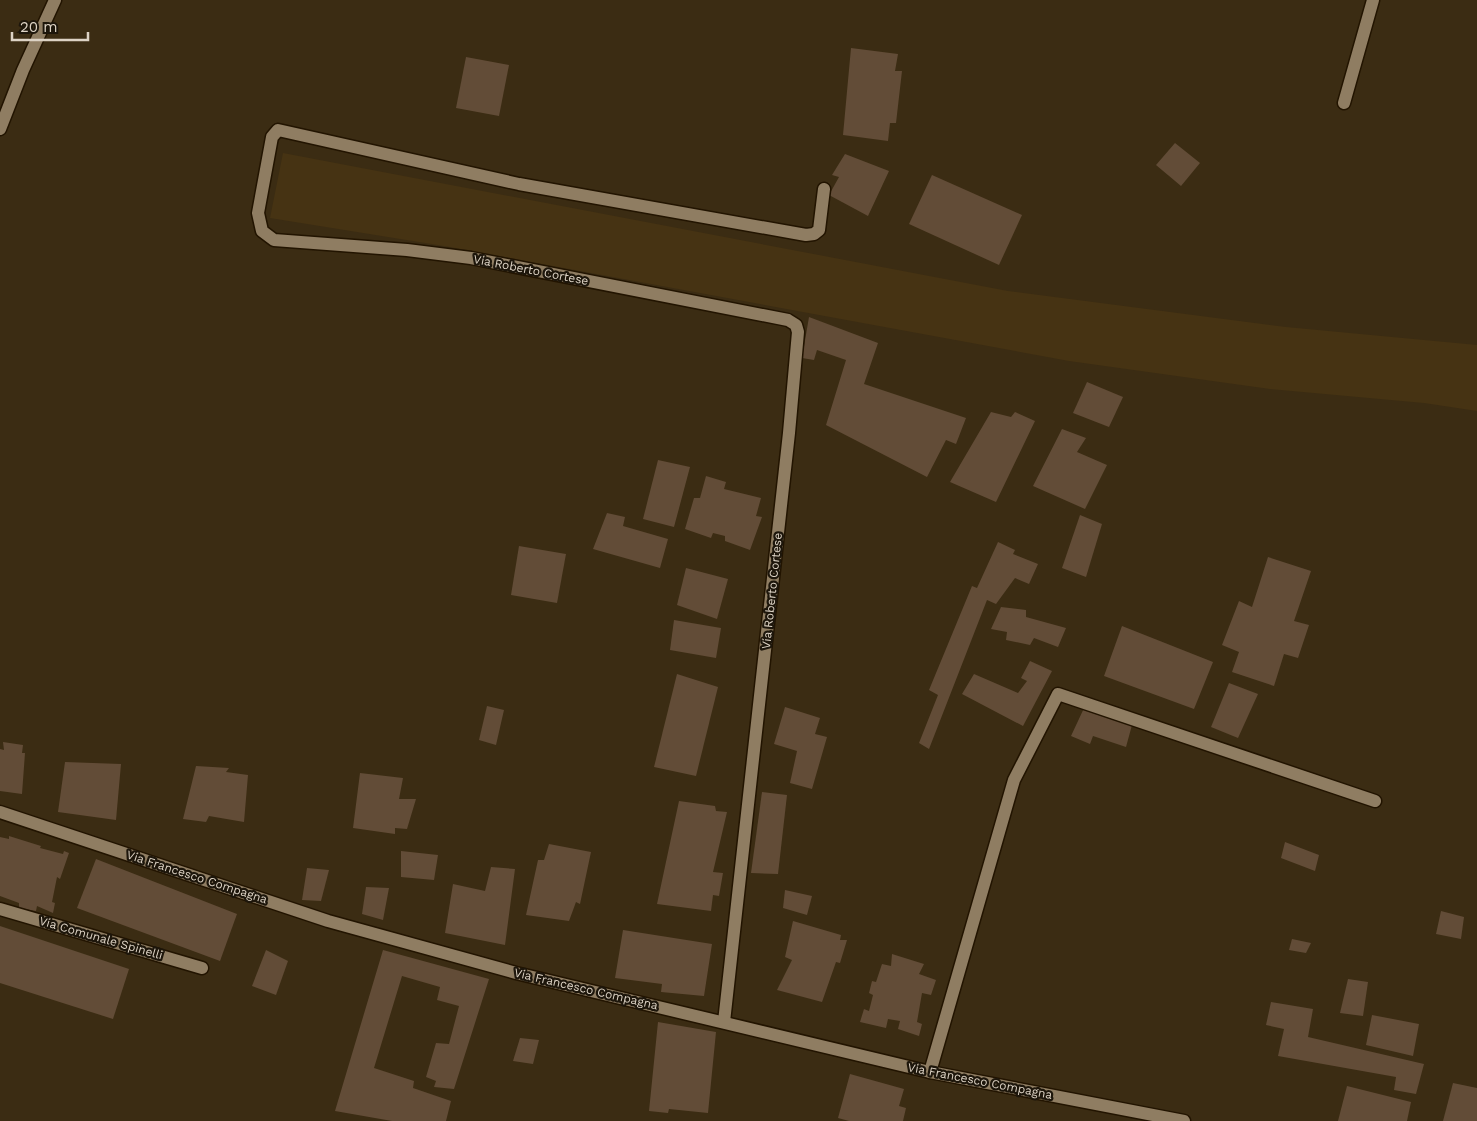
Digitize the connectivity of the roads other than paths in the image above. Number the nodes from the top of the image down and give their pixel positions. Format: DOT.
graph roads {
  1 [pos="55,0"];
  2 [pos="1373,0"];
  3 [pos="1344,103"];
  4 [pos="0,129"];
  5 [pos="824,190"];
  6 [pos="1375,801"];
  7 [pos="0,812"];
  8 [pos="0,909"];
  9 [pos="202,968"];
  10 [pos="724,1022"];
  11 [pos="930,1072"];
  12 [pos="1184,1121"];
  1 -- 4 [label="street"];
  2 -- 3 [label="street"];
  5 -- 10 [label="street, Via Roberto Cortese"];
  6 -- 11 [label="street"];
  7 -- 10 [label="street, Via Francesco Compagna"];
  8 -- 9 [label="street, Via Comunale Spinelli"];
  10 -- 11 [label="street, Via Francesco Compagna"];
  11 -- 12 [label="street, Via Francesco Compagna"];
}
